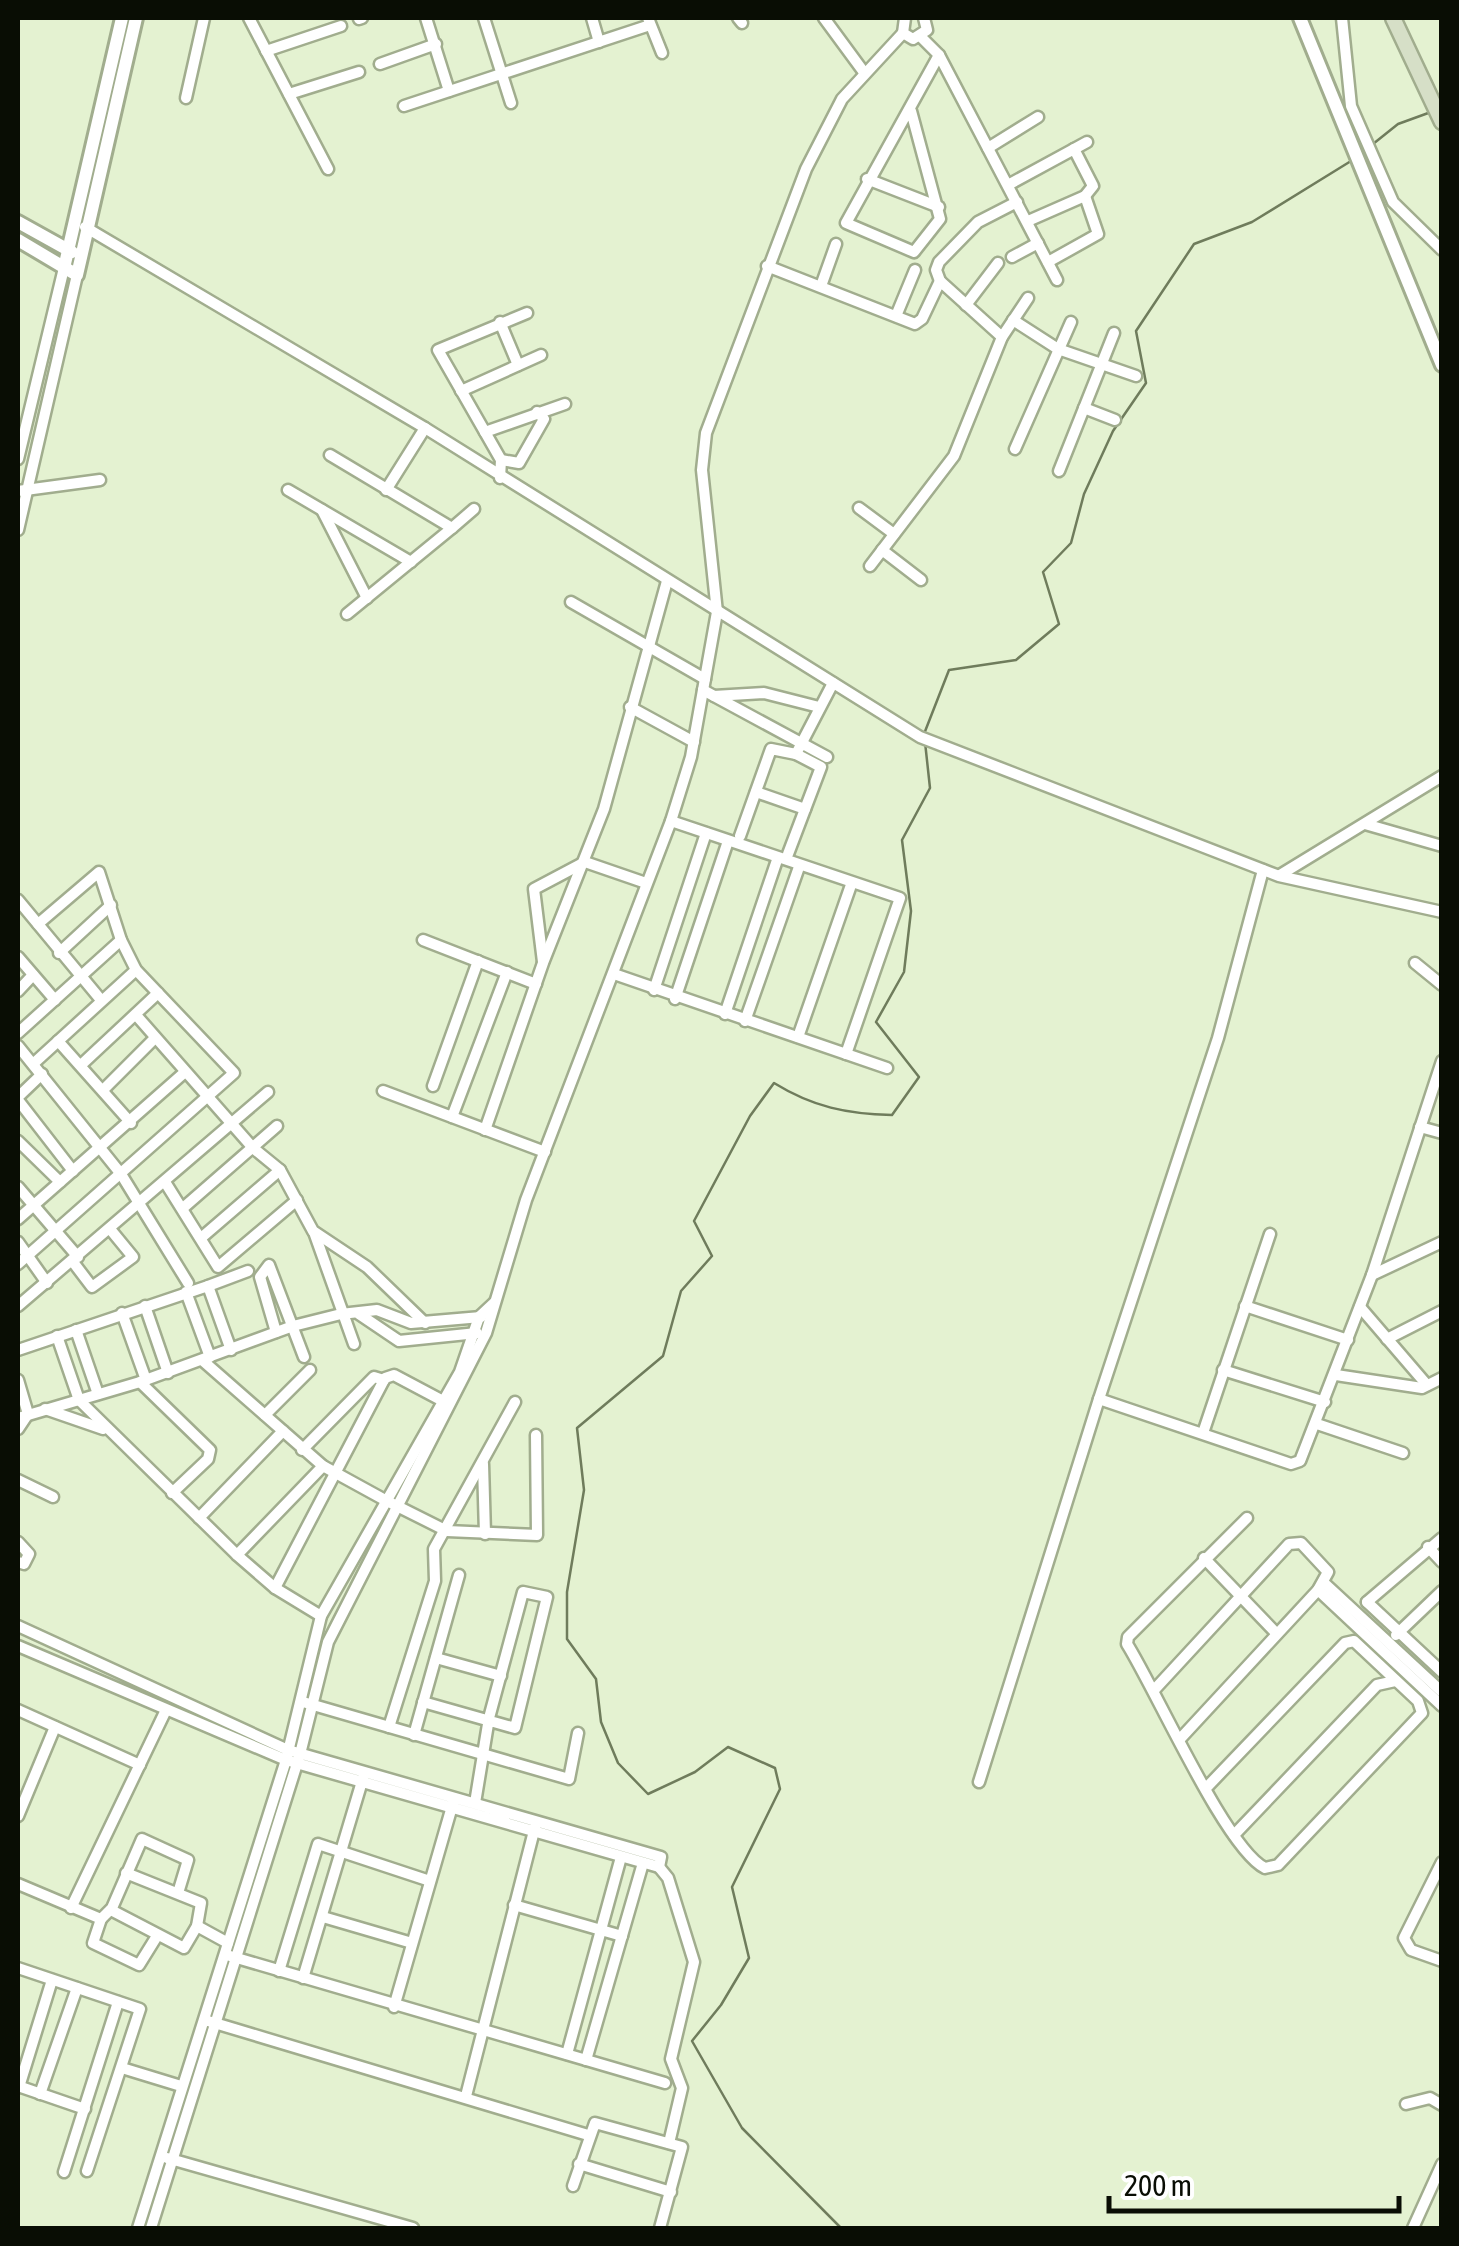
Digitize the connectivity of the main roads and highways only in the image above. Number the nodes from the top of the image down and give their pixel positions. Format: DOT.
graph roads {
  1 [pos="1393,18"];
  2 [pos="1442,122"];
  1 -- 2 [label="main road"];
}
